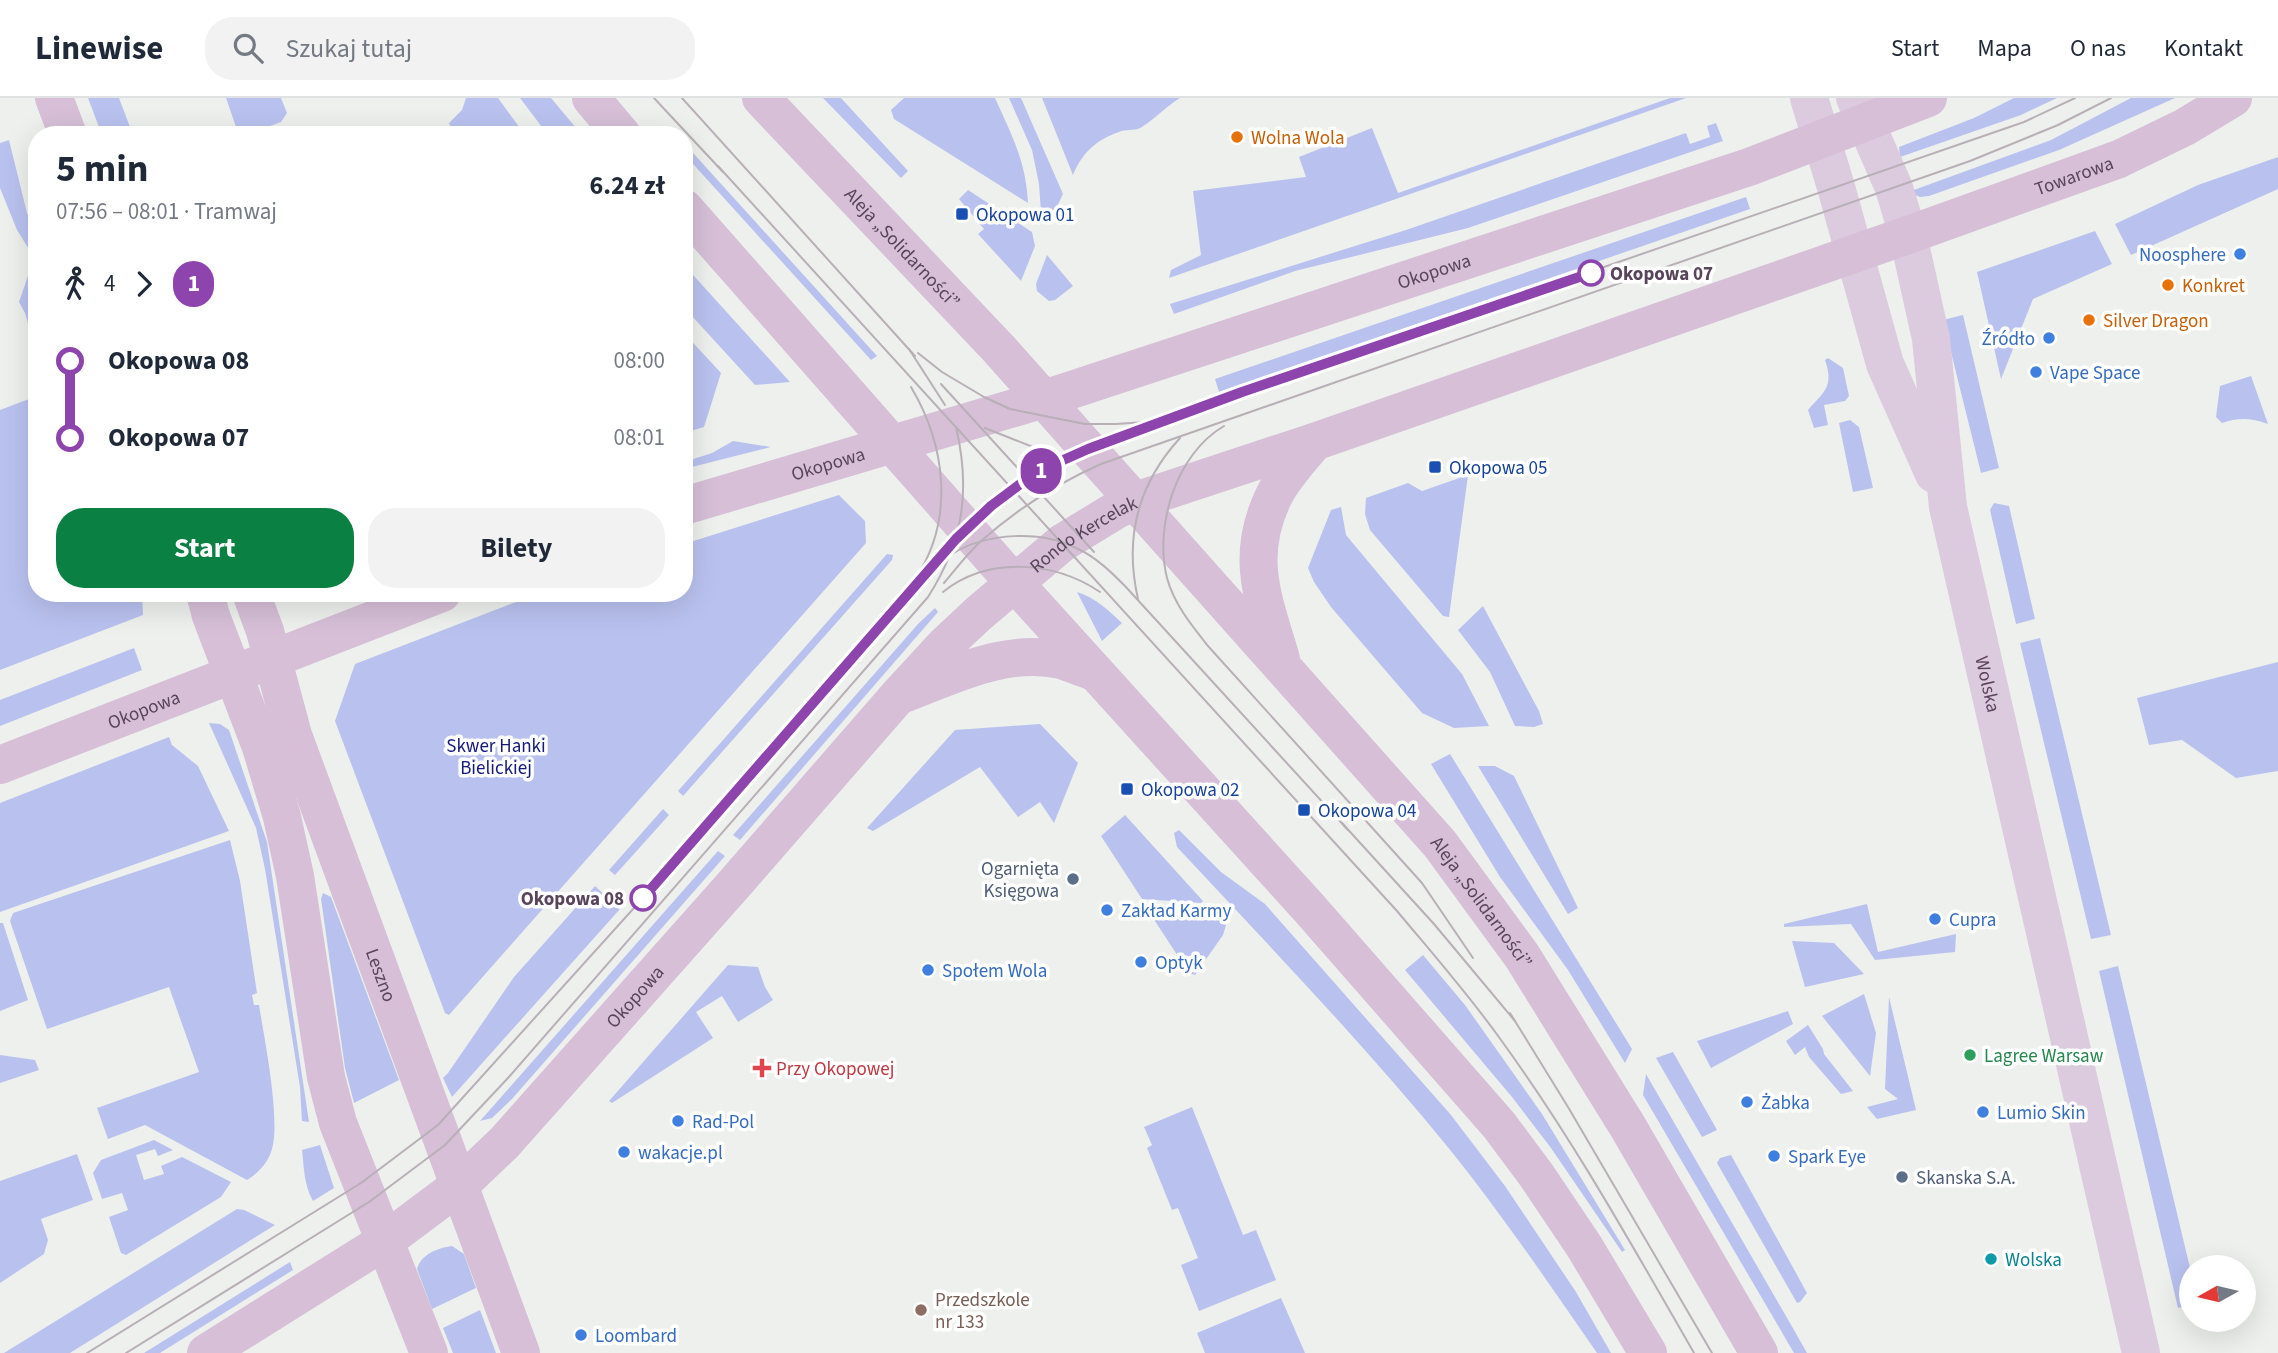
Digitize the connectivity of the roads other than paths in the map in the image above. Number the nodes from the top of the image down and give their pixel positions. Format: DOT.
graph roads {
  1 [pos="54,98"];
  2 [pos="591,98"];
  3 [pos="761,98"];
  4 [pos="1809,98"];
  5 [pos="1928,98"];
  6 [pos="2233,98"];
  7 [pos="1860,111"];
  8 [pos="65,126"];
  9 [pos="614,126"];
  10 [pos="1822,140"];
  11 [pos="693,218"];
  12 [pos="1908,235"];
  13 [pos="1854,253"];
  14 [pos="1044,400"];
  15 [pos="1314,442"];
  16 [pos="892,445"];
  17 [pos="1134,502"];
  18 [pos="693,503"];
  19 [pos="1948,507"];
  20 [pos="1014,583"];
  21 [pos="208,602"];
  22 [pos="254,602"];
  23 [pos="419,602"];
  24 [pos="272,659"];
  25 [pos="1284,668"];
  26 [pos="1092,671"];
  27 [pos="233,674"];
  28 [pos="898,696"];
  29 [pos="0,765"];
  30 [pos="460,1185"];
  31 [pos="385,1241"];
  32 [pos="206,1353"];
  33 [pos="429,1353"];
  34 [pos="521,1353"];
  35 [pos="1648,1353"];
  36 [pos="1759,1353"];
  37 [pos="2141,1353"];
  1 -- 8 [label="main road"];
  2 -- 9 [label="main road"];
  3 -- 14 [label="main road, Aleja „Solidarności”"];
  4 -- 10 [label="street, Wolska"];
  5 -- 7 [label="main road"];
  6 -- 12 [label="main road, Towarowa"];
  7 -- 10 [label="main road"];
  7 -- 12 [label="street, Wolska"];
  10 -- 13 [label="street, Wolska"];
  10 -- 14 [label="main road, Okopowa"];
  11 -- 16 [label="main road"];
  12 -- 13 [label="main road"];
  12 -- 19 [label="street, Wolska"];
  13 -- 15 [label="main road"];
  13 -- 19 [label="street, Wolska"];
  14 -- 16 [label="main road"];
  14 -- 17 [label="main road, Rondo Kercelak"];
  15 -- 17 [label="main road"];
  15 -- 25 [label="main road"];
  16 -- 18 [label="main road, Okopowa"];
  16 -- 20 [label="main road, Rondo Kercelak"];
  17 -- 20 [label="main road, Rondo Kercelak"];
  17 -- 25 [label="main road, Aleja „Solidarności”"];
  19 -- 37 [label="street, Wolska"];
  20 -- 26 [label="main road"];
  20 -- 28 [label="main road, Okopowa"];
  21 -- 27 [label="main road"];
  22 -- 24 [label="main road, Leszno"];
  23 -- 24 [label="main road, Okopowa"];
  24 -- 27 [label="main road, Okopowa"];
  24 -- 30 [label="main road, Leszno"];
  25 -- 36 [label="main road, Aleja „Solidarności”"];
  26 -- 28 [label="main road"];
  26 -- 35 [label="main road"];
  27 -- 29 [label="main road, Okopowa"];
  27 -- 31 [label="main road"];
  28 -- 30 [label="main road, Okopowa"];
  30 -- 31 [label="main road, Okopowa"];
  30 -- 34 [label="main road, Leszno"];
  31 -- 32 [label="main road, Okopowa"];
  31 -- 33 [label="main road"];
}
